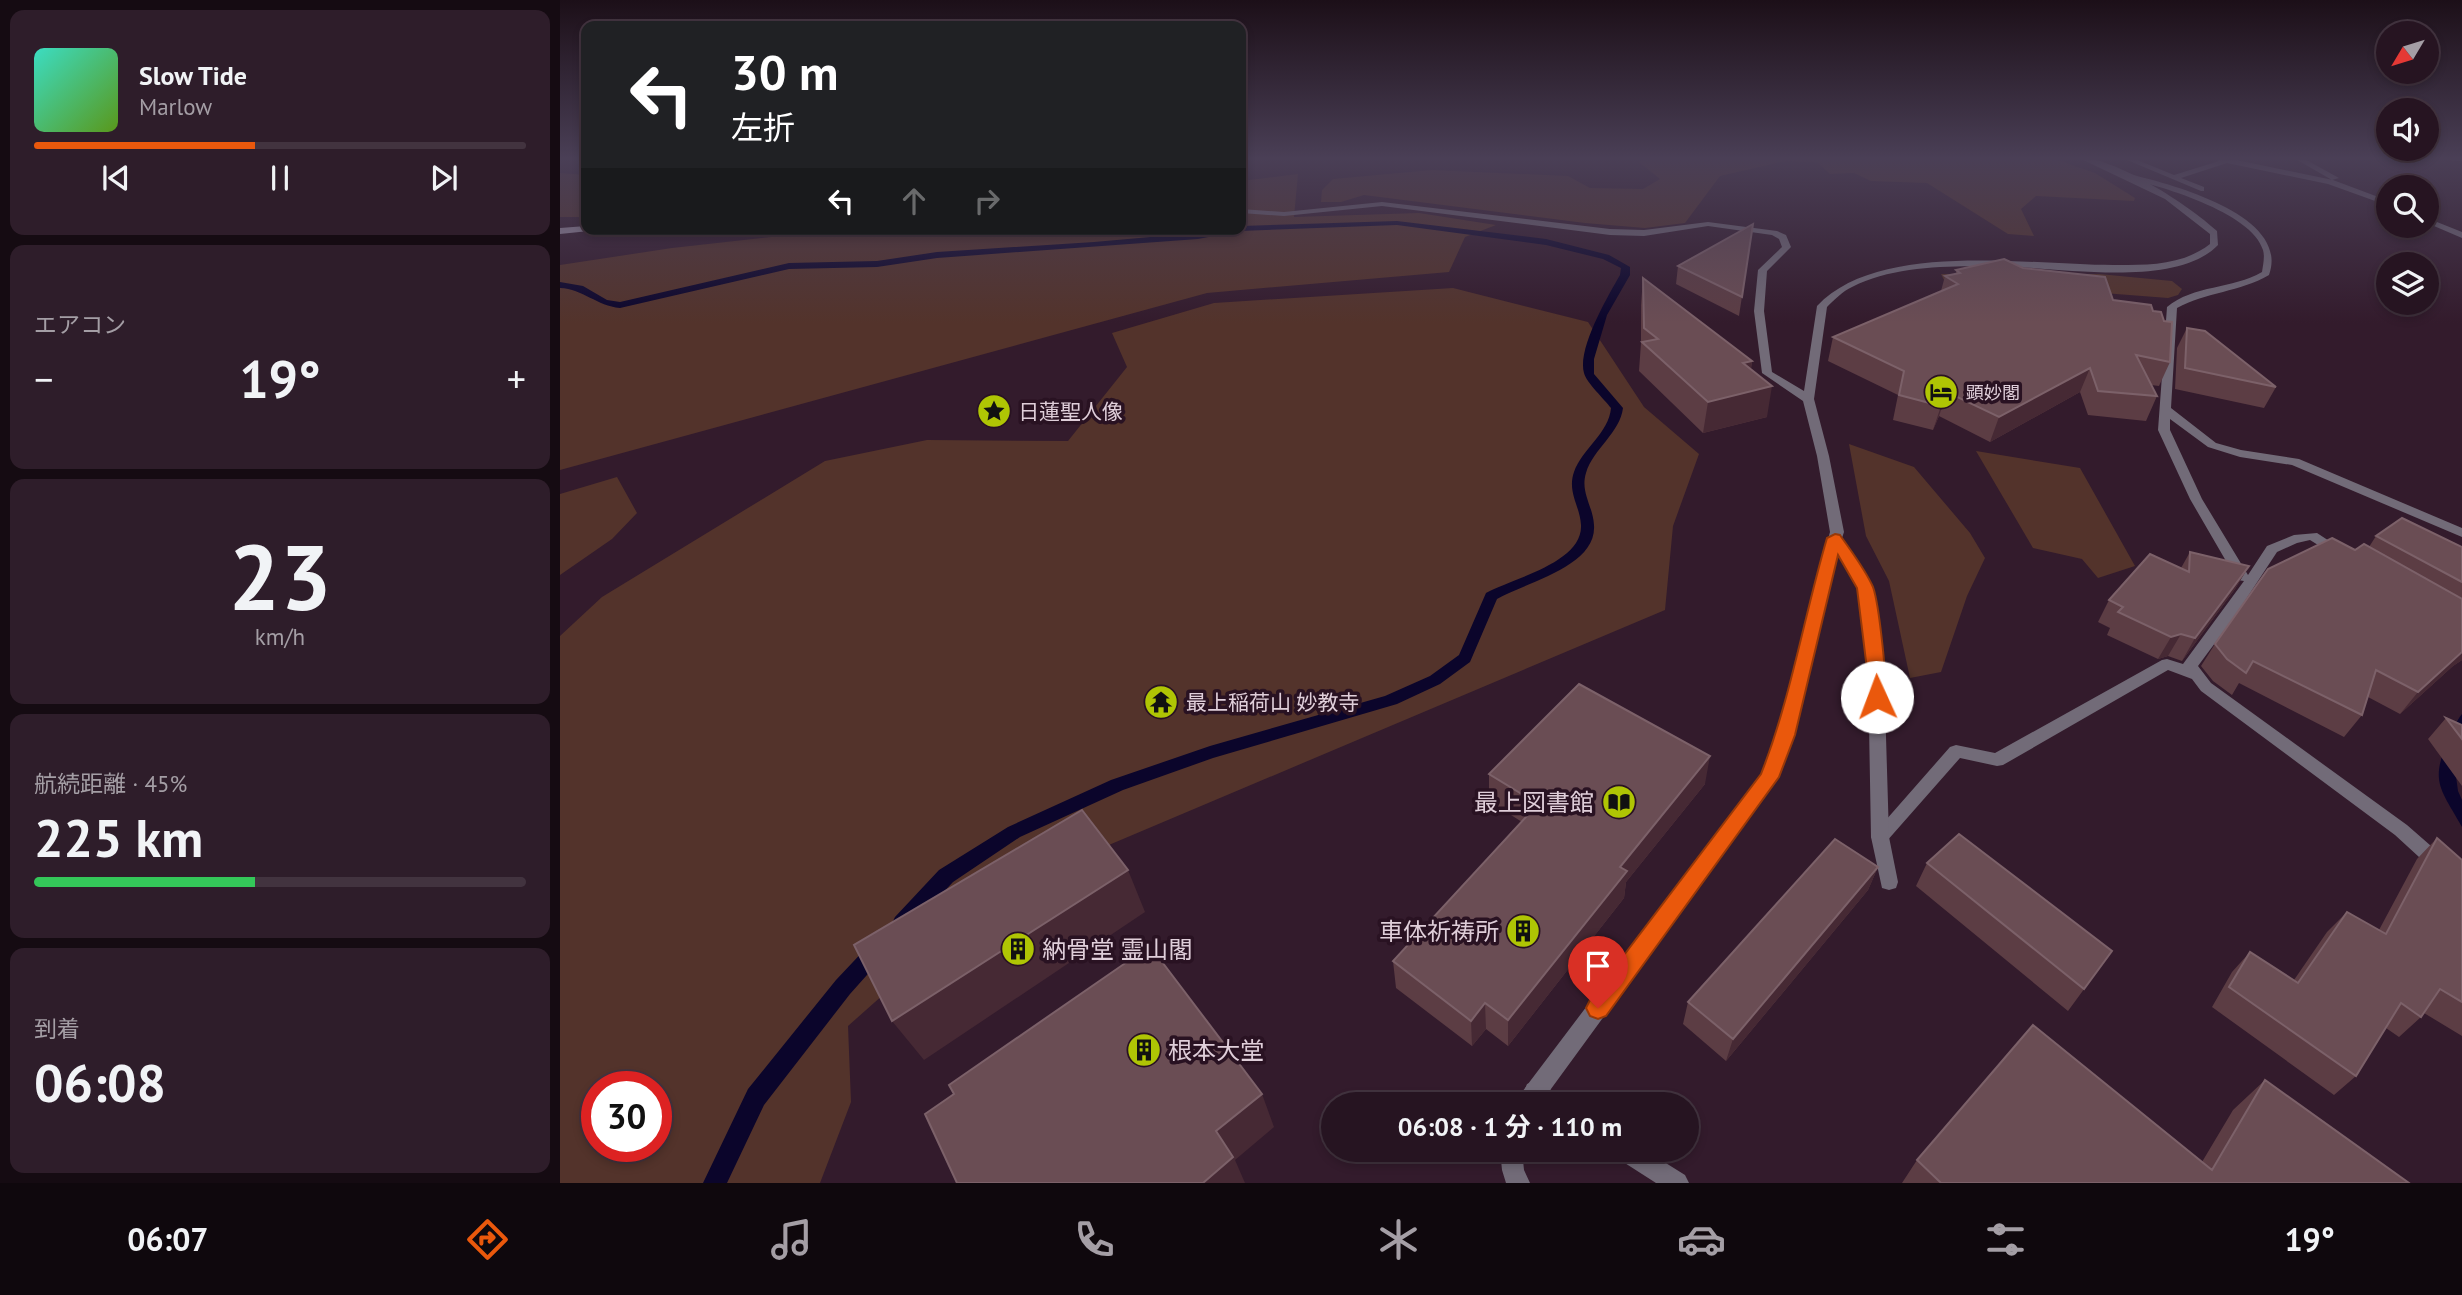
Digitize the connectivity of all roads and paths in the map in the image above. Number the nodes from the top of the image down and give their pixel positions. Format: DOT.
graph roads {
  1 [pos="1258,212"];
  2 [pos="1302,212"];
  3 [pos="1449,212"];
  4 [pos="2190,212"];
  5 [pos="2226,212"];
  6 [pos="2439,225"];
  7 [pos="581,229"];
  8 [pos="560,231"];
  9 [pos="2462,235"];
  10 [pos="1808,399"];
  11 [pos="2165,409"];
  12 [pos="2462,533"];
  13 [pos="1835,538"];
  14 [pos="2353,560"];
  15 [pos="2247,588"];
  16 [pos="2198,676"];
  17 [pos="1880,837"];
  18 [pos="1889,881"];
  19 [pos="2462,884"];
  20 [pos="1535,1092"];
  21 [pos="1512,1162"];
  22 [pos="1644,1162"];
  23 [pos="1518,1183"];
  24 [pos="1677,1183"];
  1 -- 2 [label="street"];
  3 -- 10 [label="street"];
  4 -- 10 [label="street"];
  5 -- 11 [label="street"];
  6 -- 9 [label="street"];
  7 -- 8 [label="main road"];
  10 -- 13 [label="street"];
  11 -- 12 [label="street"];
  11 -- 15 [label="street"];
  13 -- 17 [label="street"];
  13 -- 20 [label="street"];
  14 -- 15 [label="street"];
  15 -- 16 [label="street"];
  16 -- 17 [label="street"];
  16 -- 19 [label="street"];
  17 -- 18 [label="street"];
  21 -- 23 [label="street"];
  22 -- 24 [label="street"];
}
